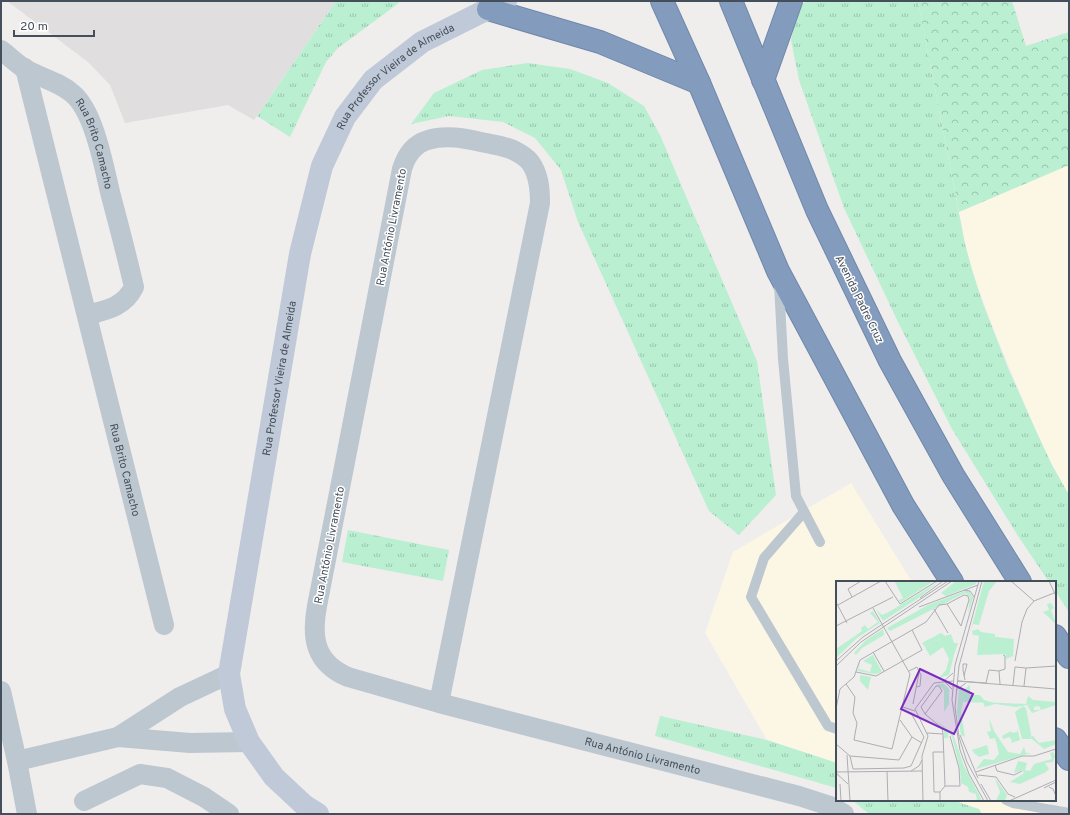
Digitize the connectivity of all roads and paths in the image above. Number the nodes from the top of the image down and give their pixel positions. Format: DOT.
graph roads {
  1 [pos="662,1"];
  2 [pos="731,1"];
  3 [pos="791,1"];
  4 [pos="496,4"];
  5 [pos="1,50"];
  6 [pos="25,68"];
  7 [pos="763,80"];
  8 [pos="699,83"];
  9 [pos="778,270"];
  10 [pos="87,315"];
  11 [pos="804,512"];
  12 [pos="820,542"];
  13 [pos="951,581"];
  14 [pos="1019,581"];
  15 [pos="164,625"];
  16 [pos="1056,638"];
  17 [pos="1069,657"];
  18 [pos="229,674"];
  19 [pos="1,691"];
  20 [pos="439,702"];
  21 [pos="836,729"];
  22 [pos="118,737"];
  23 [pos="1056,740"];
  24 [pos="249,742"];
  25 [pos="1069,759"];
  26 [pos="17,761"];
  27 [pos="84,801"];
  28 [pos="1008,801"];
  29 [pos="1069,813"];
  30 [pos="27,814"];
  31 [pos="229,814"];
  32 [pos="318,814"];
  33 [pos="844,814"];
  1 -- 8 [label="highway"];
  2 -- 7 [label="highway, Avenida Padre Cruz"];
  3 -- 7 [label="highway"];
  4 -- 8 [label="highway"];
  4 -- 18 [label="street, Rua Professor Vieira de Almeida"];
  5 -- 6 [label="street, Rua Brito Camacho"];
  6 -- 10 [label="street, Rua Brito Camacho"];
  6 -- 10 [label="street, Rua Brito Camacho"];
  7 -- 14 [label="highway, Avenida Padre Cruz"];
  8 -- 9 [label="highway"];
  9 -- 11 [label="lane"];
  9 -- 13 [label="highway"];
  10 -- 15 [label="street, Rua Brito Camacho"];
  11 -- 12 [label="lane"];
  11 -- 21 [label="lane"];
  16 -- 17 [label="highway"];
  18 -- 22 [label="street"];
  18 -- 24 [label="street, Rua Professor Vieira de Almeida"];
  19 -- 26 [label="street"];
  20 -- 20 [label="street, Rua António Livramento"];
  20 -- 33 [label="street, Rua António Livramento"];
  22 -- 24 [label="street"];
  22 -- 26 [label="street"];
  23 -- 25 [label="highway"];
  24 -- 32 [label="street, Rua Professor Vieira de Almeida"];
  26 -- 30 [label="street"];
  27 -- 31 [label="street"];
  28 -- 29 [label="lane"];
}
